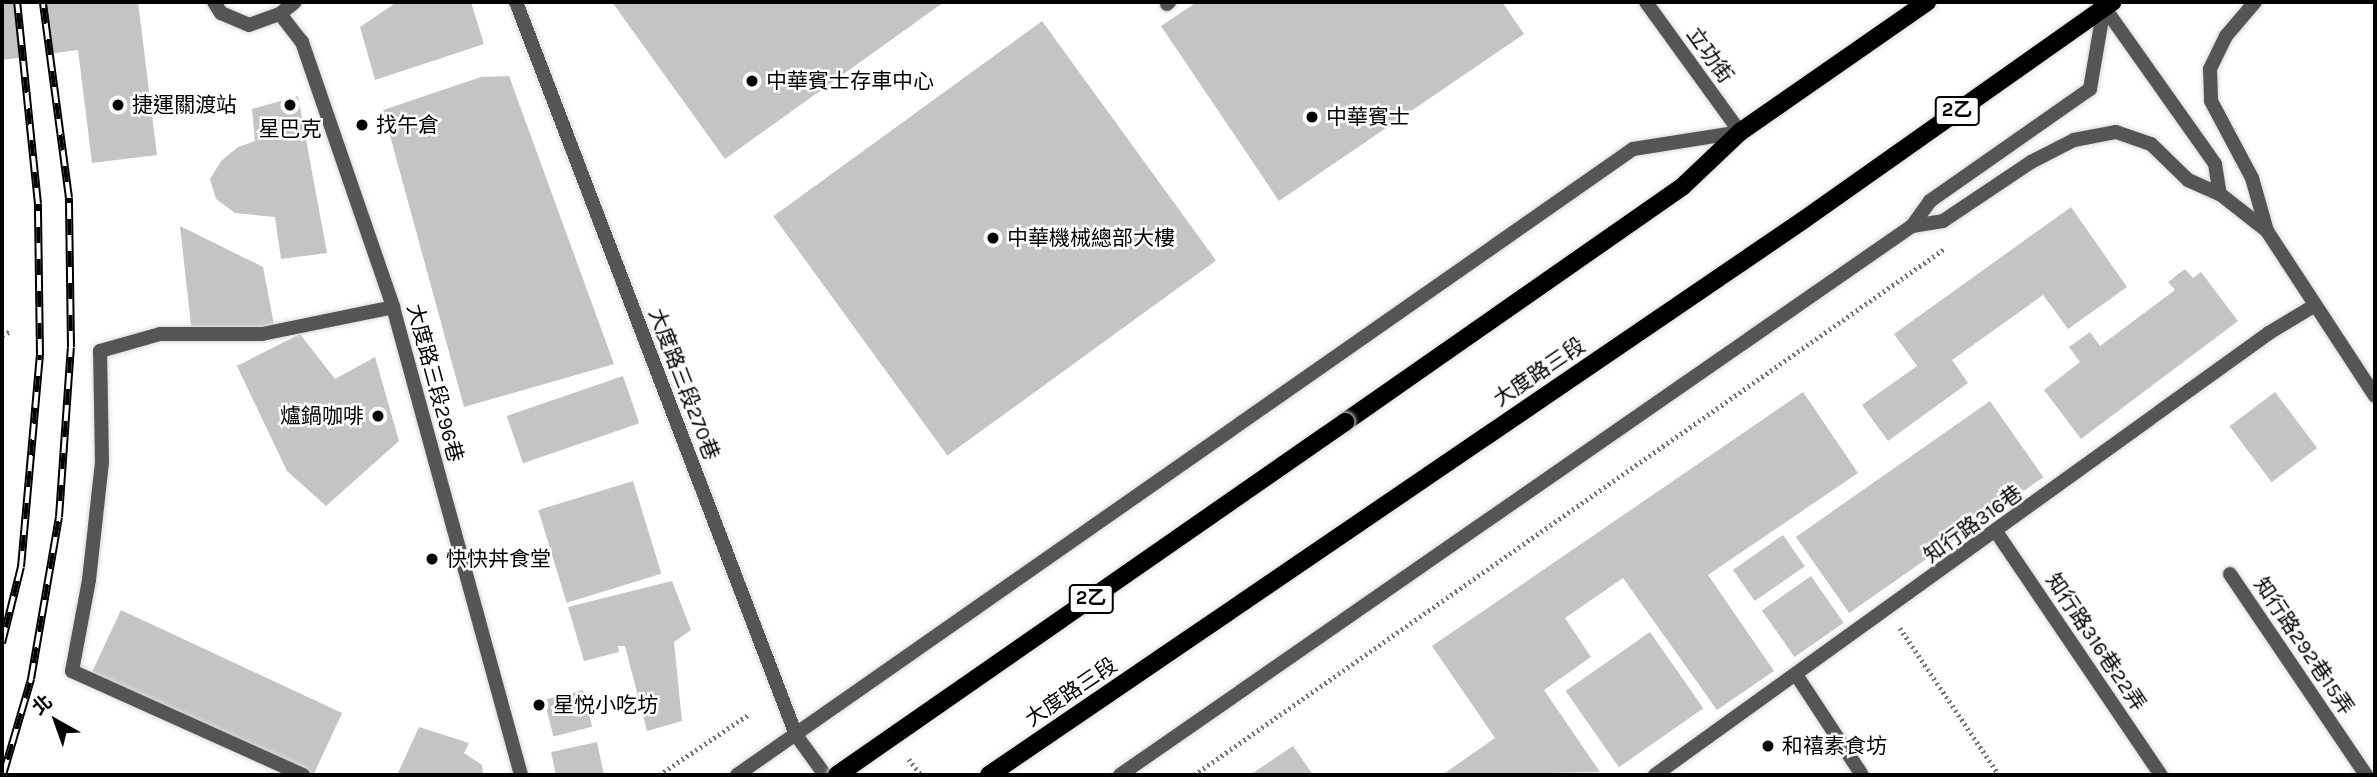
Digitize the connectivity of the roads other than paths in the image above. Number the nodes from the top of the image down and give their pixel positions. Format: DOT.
graph roads {
  1 [pos="215,2"];
  2 [pos="295,2"];
  3 [pos="516,2"];
  4 [pos="1646,2"];
  5 [pos="1927,2"];
  6 [pos="2255,2"];
  7 [pos="2108,4"];
  8 [pos="280,14"];
  9 [pos="1740,132"];
  10 [pos="2220,194"];
  11 [pos="1912,226"];
  12 [pos="2267,232"];
  13 [pos="2314,306"];
  14 [pos="393,307"];
  15 [pos="2375,396"];
  16 [pos="1997,533"];
  17 [pos="2230,574"];
  18 [pos="1797,676"];
  19 [pos="796,735"];
  20 [pos="303,775"];
  21 [pos="521,775"];
  22 [pos="737,775"];
  23 [pos="825,775"];
  24 [pos="837,775"];
  25 [pos="989,775"];
  26 [pos="1120,775"];
  27 [pos="1655,775"];
  28 [pos="1862,775"];
  29 [pos="2161,775"];
  30 [pos="2366,775"];
  1 -- 8 [label="street"];
  2 -- 8 [label="street"];
  3 -- 19 [label="street, 大度路三段270巷"];
  4 -- 9 [label="street, 立功街"];
  5 -- 9 [label="main road, 2乙"];
  6 -- 12 [label="street"];
  7 -- 10 [label="street"];
  7 -- 11 [label="street"];
  7 -- 25 [label="main road, 大度路三段 / 2乙"];
  8 -- 14 [label="street, 大度路三段296巷"];
  9 -- 19 [label="street"];
  9 -- 24 [label="main road, 2乙, bridge"];
  10 -- 11 [label="street"];
  10 -- 12 [label="street"];
  11 -- 26 [label="street"];
  12 -- 13 [label="street"];
  13 -- 15 [label="street"];
  13 -- 16 [label="street, 知行路316巷"];
  14 -- 20 [label="street"];
  14 -- 21 [label="street, 大度路三段296巷"];
  16 -- 18 [label="street, 知行路316巷"];
  16 -- 29 [label="street, 知行路316巷22弄"];
  17 -- 30 [label="street, 知行路292巷15弄"];
  18 -- 27 [label="street, 知行路316巷"];
  18 -- 28 [label="street"];
  19 -- 22 [label="street"];
  19 -- 23 [label="street, 大度路三段270巷"];
}
